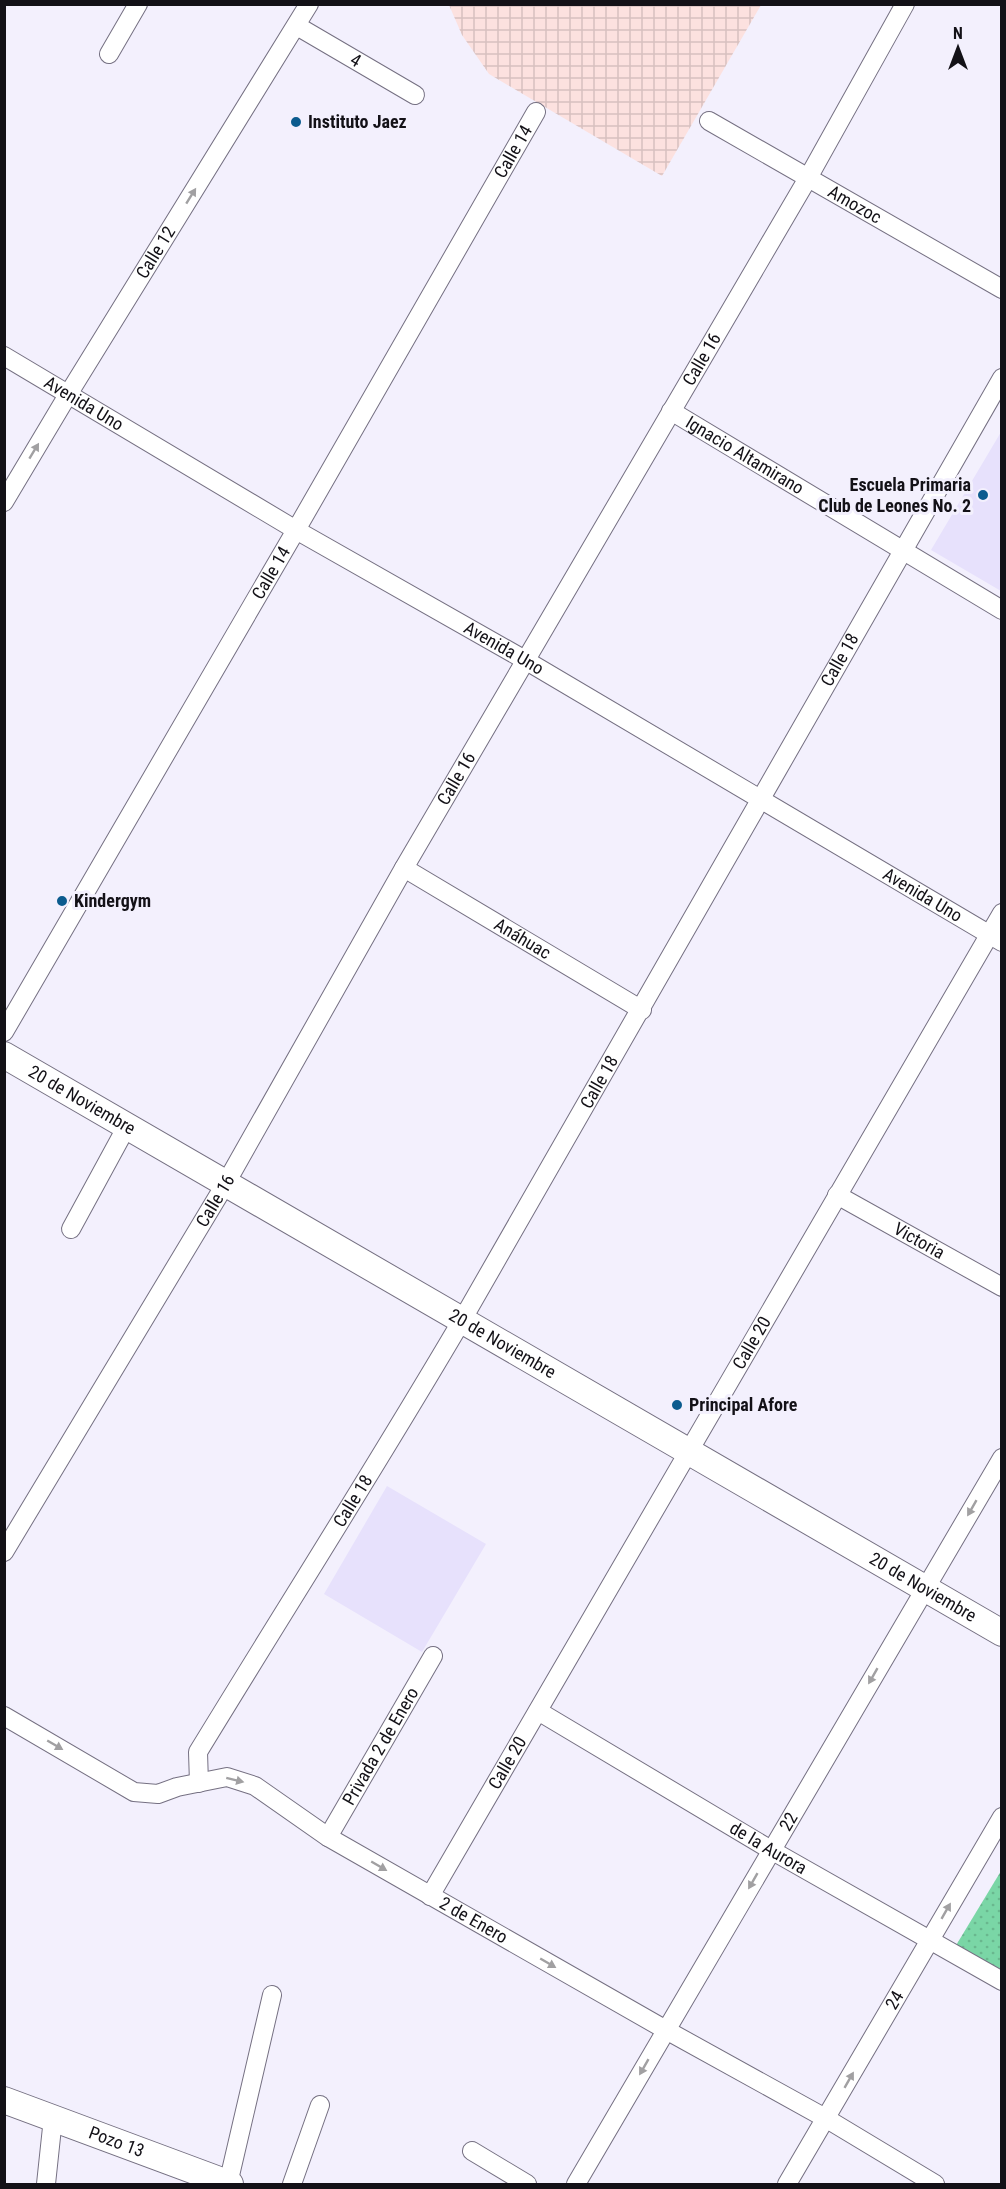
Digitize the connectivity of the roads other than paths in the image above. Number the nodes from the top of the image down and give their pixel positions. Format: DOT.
graph roads {
  1 [pos="138,4"];
  2 [pos="309,4"];
  3 [pos="905,4"];
  4 [pos="297,26"];
  5 [pos="109,54"];
  6 [pos="415,94"];
  7 [pos="536,112"];
  8 [pos="709,121"];
  9 [pos="808,178"];
  10 [pos="1002,289"];
  11 [pos="4,356"];
  12 [pos="1002,378"];
  13 [pos="69,393"];
  14 [pos="671,411"];
  15 [pos="4,502"];
  16 [pos="296,530"];
  17 [pos="901,551"];
  18 [pos="1002,610"];
  19 [pos="525,660"];
  20 [pos="762,800"];
  21 [pos="404,868"];
  22 [pos="1002,913"];
  23 [pos="995,938"];
  24 [pos="642,1010"];
  25 [pos="4,1032"];
  26 [pos="4,1055"];
  27 [pos="128,1126"];
  28 [pos="226,1183"];
  29 [pos="837,1195"];
  30 [pos="71,1229"];
  31 [pos="1002,1287"];
  32 [pos="462,1320"];
  33 [pos="689,1452"];
  34 [pos="1002,1458"];
  35 [pos="4,1552"];
  36 [pos="925,1589"];
  37 [pos="1002,1634"];
  38 [pos="433,1656"];
  39 [pos="538,1711"];
  40 [pos="4,1716"];
  41 [pos="199,1783"];
  42 [pos="1002,1817"];
  43 [pos="328,1837"];
  44 [pos="771,1850"];
  45 [pos="430,1896"];
  46 [pos="930,1939"];
  47 [pos="1002,1981"];
  48 [pos="272,1995"];
  49 [pos="666,2030"];
  50 [pos="4,2100"];
  51 [pos="320,2105"];
  52 [pos="53,2118"];
  53 [pos="826,2119"];
  54 [pos="472,2151"];
  55 [pos="46,2184"];
  56 [pos="229,2184"];
  57 [pos="292,2184"];
  58 [pos="527,2184"];
  59 [pos="576,2184"];
  60 [pos="787,2184"];
  61 [pos="935,2184"];
  1 -- 5 [label="street"];
  2 -- 4 [label="street, Calle 12"];
  3 -- 9 [label="street, Calle 16"];
  4 -- 6 [label="street, 4"];
  13 -- 4 [label="street, Calle 12, one-way"];
  7 -- 16 [label="street, Calle 14"];
  8 -- 9 [label="street, Amozoc"];
  9 -- 10 [label="street, Amozoc"];
  9 -- 14 [label="street, Calle 16"];
  11 -- 13 [label="street, Avenida Uno"];
  12 -- 17 [label="street, Calle 18"];
  15 -- 13 [label="street, Calle 12, one-way"];
  13 -- 16 [label="street, Avenida Uno"];
  14 -- 17 [label="street, Ignacio Altamirano"];
  14 -- 19 [label="street, Calle 16"];
  16 -- 19 [label="street, Avenida Uno"];
  16 -- 25 [label="street, Calle 14"];
  17 -- 18 [label="street, Ignacio Altamirano"];
  17 -- 20 [label="street, Calle 18"];
  19 -- 20 [label="street, Avenida Uno"];
  19 -- 21 [label="street, Calle 16"];
  20 -- 23 [label="street, Avenida Uno"];
  20 -- 24 [label="street, Calle 18"];
  21 -- 24 [label="street, Anáhuac"];
  21 -- 28 [label="street, Calle 16"];
  22 -- 23 [label="street, Calle 20"];
  23 -- 29 [label="street, Calle 20"];
  24 -- 32 [label="street, Calle 18"];
  26 -- 27 [label="main road, 20 de Noviembre"];
  27 -- 28 [label="main road, 20 de Noviembre"];
  27 -- 30 [label="street"];
  28 -- 32 [label="main road, 20 de Noviembre"];
  28 -- 35 [label="street, Calle 16"];
  29 -- 31 [label="street, Victoria"];
  29 -- 33 [label="street, Calle 20"];
  32 -- 33 [label="main road, 20 de Noviembre"];
  32 -- 41 [label="street, Calle 18"];
  33 -- 36 [label="main road, 20 de Noviembre"];
  33 -- 39 [label="street, Calle 20"];
  34 -- 36 [label="street, 22, one-way"];
  36 -- 37 [label="main road, 20 de Noviembre"];
  36 -- 44 [label="street, 22, one-way"];
  38 -- 43 [label="street, Privada 2 de Enero"];
  39 -- 44 [label="street, de la Aurora"];
  39 -- 45 [label="street, Calle 20"];
  40 -- 41 [label="street, 2 de Enero, one-way"];
  41 -- 43 [label="street, 2 de Enero, one-way"];
  46 -- 42 [label="street, 24, one-way"];
  43 -- 45 [label="street, 2 de Enero, one-way"];
  44 -- 46 [label="street, de la Aurora"];
  44 -- 49 [label="street, 22, one-way"];
  45 -- 49 [label="street, 2 de Enero, one-way"];
  46 -- 47 [label="street, de la Aurora"];
  53 -- 46 [label="street, 24, one-way"];
  48 -- 56 [label="street"];
  49 -- 53 [label="street, 2 de Enero"];
  49 -- 59 [label="street, 22, one-way"];
  50 -- 52 [label="main road, Pozo 13"];
  51 -- 57 [label="street"];
  52 -- 55 [label="street"];
  52 -- 56 [label="main road, Pozo 13"];
  53 -- 60 [label="street, 24"];
  53 -- 61 [label="street, 2 de Enero"];
  54 -- 58 [label="street"];
}
